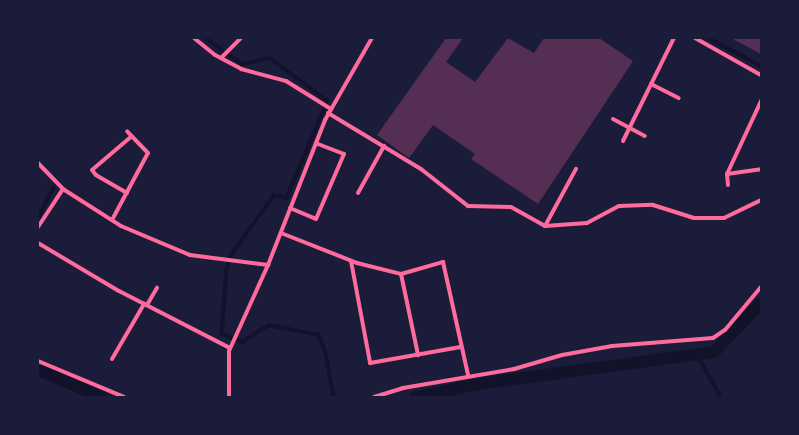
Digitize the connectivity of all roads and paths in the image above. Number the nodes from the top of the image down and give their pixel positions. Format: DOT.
graph roads {
  1 [pos="194,38"];
  2 [pos="241,38"];
  3 [pos="674,38"];
  4 [pos="696,38"];
  5 [pos="369,39"];
  6 [pos="221,58"];
  7 [pos="761,75"];
  8 [pos="651,84"];
  9 [pos="679,98"];
  10 [pos="761,101"];
  11 [pos="331,109"];
  12 [pos="328,113"];
  13 [pos="613,119"];
  14 [pos="629,128"];
  15 [pos="127,131"];
  16 [pos="132,136"];
  17 [pos="645,136"];
  18 [pos="623,142"];
  19 [pos="316,144"];
  20 [pos="384,146"];
  21 [pos="38,163"];
  22 [pos="576,169"];
  23 [pos="761,169"];
  24 [pos="727,174"];
  25 [pos="728,185"];
  26 [pos="63,190"];
  27 [pos="127,193"];
  28 [pos="358,193"];
  29 [pos="761,200"];
  30 [pos="290,208"];
  31 [pos="112,220"];
  32 [pos="545,226"];
  33 [pos="38,227"];
  34 [pos="281,233"];
  35 [pos="38,243"];
  36 [pos="352,261"];
  37 [pos="268,265"];
  38 [pos="401,274"];
  39 [pos="761,287"];
  40 [pos="157,288"];
  41 [pos="145,305"];
  42 [pos="461,347"];
  43 [pos="230,348"];
  44 [pos="418,354"];
  45 [pos="112,360"];
  46 [pos="38,361"];
  47 [pos="468,376"];
  48 [pos="124,397"];
  49 [pos="229,397"];
  50 [pos="374,397"];
  1 -- 6 [label="street"];
  2 -- 6 [label="street"];
  3 -- 8 [label="street"];
  4 -- 7 [label="street"];
  5 -- 11 [label="street"];
  6 -- 11 [label="street"];
  8 -- 9 [label="street"];
  8 -- 14 [label="street"];
  10 -- 24 [label="street"];
  11 -- 12 [label="street"];
  12 -- 19 [label="street"];
  12 -- 20 [label="street"];
  13 -- 14 [label="street"];
  14 -- 17 [label="street"];
  14 -- 18 [label="street"];
  15 -- 16 [label="street"];
  16 -- 27 [label="street"];
  16 -- 27 [label="street"];
  19 -- 30 [label="street"];
  19 -- 30 [label="street"];
  20 -- 28 [label="street"];
  20 -- 32 [label="street"];
  21 -- 26 [label="street"];
  22 -- 32 [label="street"];
  23 -- 24 [label="street"];
  24 -- 25 [label="street"];
  26 -- 31 [label="street"];
  26 -- 33 [label="street"];
  27 -- 31 [label="street"];
  29 -- 32 [label="street"];
  30 -- 34 [label="street"];
  31 -- 37 [label="street"];
  34 -- 36 [label="street"];
  34 -- 37 [label="street"];
  35 -- 41 [label="street"];
  36 -- 38 [label="street"];
  36 -- 44 [label="street"];
  37 -- 43 [label="street"];
  38 -- 42 [label="street"];
  38 -- 44 [label="street"];
  39 -- 47 [label="street"];
  40 -- 41 [label="street"];
  41 -- 43 [label="street"];
  41 -- 45 [label="street"];
  42 -- 44 [label="street"];
  42 -- 47 [label="street"];
  43 -- 49 [label="street"];
  46 -- 48 [label="street"];
  47 -- 50 [label="street"];
}
